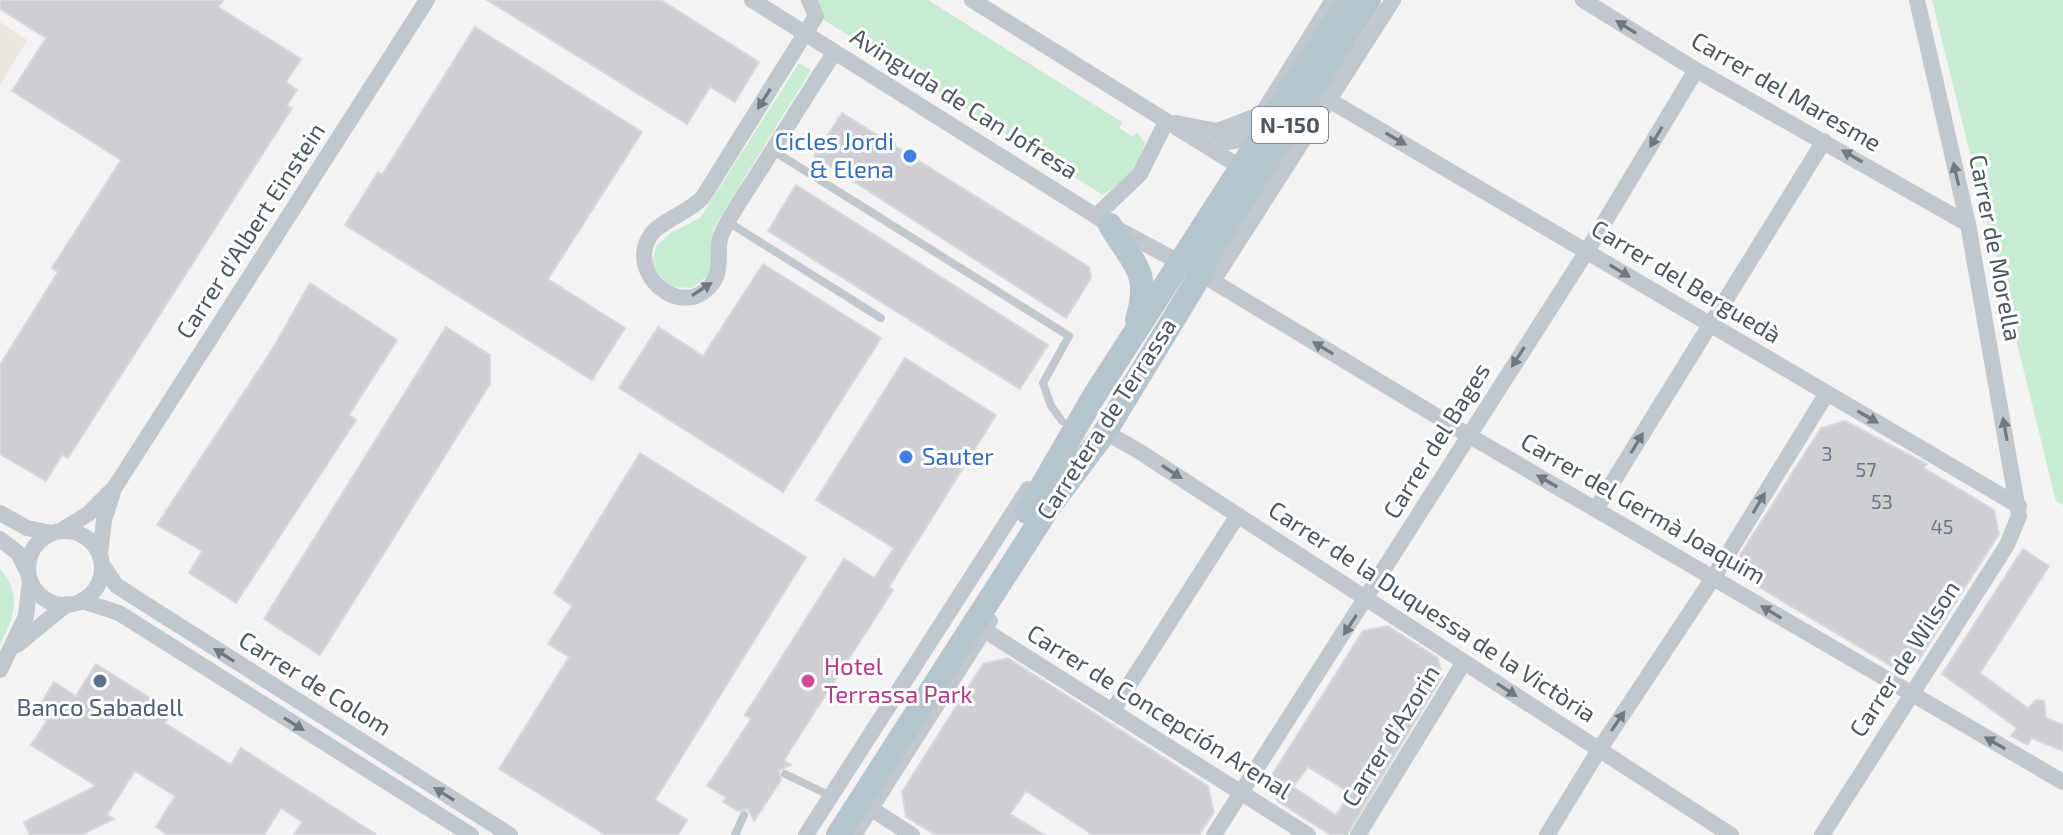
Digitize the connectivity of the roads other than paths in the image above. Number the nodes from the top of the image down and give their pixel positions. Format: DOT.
graph roads {
  1 [pos="427,0"];
  2 [pos="752,0"];
  3 [pos="809,0"];
  4 [pos="972,0"];
  5 [pos="1333,0"];
  6 [pos="1349,0"];
  7 [pos="1369,0"];
  8 [pos="1393,0"];
  9 [pos="1583,0"];
  10 [pos="1917,0"];
  11 [pos="806,33"];
  12 [pos="835,52"];
  13 [pos="1696,70"];
  14 [pos="1329,100"];
  15 [pos="1274,119"];
  16 [pos="1166,122"];
  17 [pos="1824,141"];
  18 [pos="1208,146"];
  19 [pos="772,150"];
  20 [pos="1239,171"];
  21 [pos="1103,220"];
  22 [pos="728,222"];
  23 [pos="1968,224"];
  24 [pos="1587,251"];
  25 [pos="1220,254"];
  26 [pos="1178,263"];
  27 [pos="1207,277"];
  28 [pos="881,318"];
  29 [pos="1710,324"];
  30 [pos="1130,339"];
  31 [pos="1827,393"];
  32 [pos="1062,421"];
  33 [pos="1105,432"];
  34 [pos="1468,435"];
  35 [pos="1060,451"];
  36 [pos="115,487"];
  37 [pos="2019,506"];
  38 [pos="1596,509"];
  39 [pos="0,513"];
  40 [pos="1238,515"];
  41 [pos="57,532"];
  42 [pos="0,539"];
  43 [pos="101,559"];
  44 [pos="29,576"];
  45 [pos="1713,578"];
  46 [pos="1367,598"];
  47 [pos="74,603"];
  48 [pos="984,630"];
  49 [pos="13,649"];
  50 [pos="1464,662"];
  51 [pos="0,670"];
  52 [pos="1910,695"];
  53 [pos="1113,710"];
  54 [pos="1599,750"];
  55 [pos="785,774"];
  56 [pos="2063,782"];
  57 [pos="1240,794"];
  58 [pos="831,797"];
  59 [pos="870,808"];
  60 [pos="744,815"];
  61 [pos="471,835"];
  62 [pos="510,835"];
  63 [pos="735,835"];
  64 [pos="806,835"];
  65 [pos="822,835"];
  66 [pos="838,835"];
  67 [pos="854,835"];
  68 [pos="912,835"];
  69 [pos="1214,835"];
  70 [pos="1308,835"];
  71 [pos="1358,835"];
  72 [pos="1547,835"];
  73 [pos="1731,835"];
  74 [pos="1822,835"];
  1 -- 36 [label="street, Carrer d'Albert Einstein"];
  2 -- 11 [label="street, Avinguda de Can Jofresa"];
  3 -- 11 [label="street"];
  4 -- 16 [label="street"];
  5 -- 16 [label="street"];
  6 -- 15 [label="main road, Carretera de Terrassa / N-150"];
  7 -- 25 [label="main road, Carretera de Terrassa / N-150"];
  8 -- 14 [label="street"];
  13 -- 9 [label="street, Carrer del Maresme, one-way"];
  23 -- 10 [label="street, Carrer de Morella, one-way"];
  11 -- 12 [label="street, Avinguda de Can Jofresa"];
  11 -- 22 [label="street, one-way"];
  12 -- 19 [label="street"];
  12 -- 21 [label="street, Avinguda de Can Jofresa"];
  13 -- 17 [label="street, Carrer del Maresme"];
  13 -- 24 [label="street, Carrer del Bages, one-way"];
  14 -- 24 [label="street, Carrer del Berguedà, one-way"];
  14 -- 25 [label="street"];
  15 -- 18 [label="street"];
  15 -- 20 [label="main road, Carretera de Terrassa / N-150"];
  16 -- 18 [label="street"];
  16 -- 21 [label="street"];
  23 -- 17 [label="street, Carrer del Maresme, one-way"];
  17 -- 29 [label="street"];
  18 -- 20 [label="street"];
  19 -- 22 [label="street"];
  19 -- 32 [label="lane"];
  20 -- 25 [label="street"];
  20 -- 26 [label="main road, Carretera de Terrassa / N-150"];
  21 -- 26 [label="street, Avinguda de Can Jofresa"];
  21 -- 30 [label="main road"];
  22 -- 28 [label="lane"];
  37 -- 23 [label="street, Carrer de Morella, one-way"];
  24 -- 29 [label="street, Carrer del Berguedà, one-way"];
  24 -- 34 [label="street, Carrer del Bages, one-way"];
  25 -- 27 [label="main road, Carretera de Terrassa / N-150"];
  26 -- 27 [label="street, Avinguda de Can Jofresa"];
  26 -- 30 [label="main road, Carretera de Terrassa / N-150"];
  27 -- 33 [label="main road, Carretera de Terrassa / N-150"];
  34 -- 27 [label="street, Carrer del Germà Joaquim, one-way"];
  29 -- 31 [label="street, Carrer del Berguedà"];
  38 -- 29 [label="street, one-way"];
  30 -- 35 [label="main road, Carretera de Terrassa / N-150"];
  31 -- 37 [label="street, Carrer del Berguedà, one-way"];
  45 -- 31 [label="street, one-way"];
  33 -- 40 [label="street, Carrer de la Duquessa de la Victòria, one-way"];
  33 -- 48 [label="street"];
  33 -- 66 [label="main road, Carretera de Terrassa / N-150"];
  38 -- 34 [label="street, Carrer del Germà Joaquim, one-way"];
  34 -- 46 [label="street, Carrer del Bages"];
  35 -- 58 [label="street"];
  35 -- 65 [label="main road, Carretera de Terrassa / N-150"];
  36 -- 41 [label="street, Carrer d'Albert Einstein"];
  36 -- 43 [label="street, Carrer d'Albert Einstein"];
  37 -- 52 [label="street, Carrer de Wilson"];
  38 -- 45 [label="street, Carrer del Germà Joaquim"];
  39 -- 41 [label="street"];
  40 -- 46 [label="street, Carrer de la Duquessa de la Victòria"];
  40 -- 53 [label="street"];
  41 -- 43 [label="street"];
  41 -- 44 [label="street"];
  42 -- 44 [label="street"];
  43 -- 47 [label="street"];
  62 -- 43 [label="street, Carrer de Colom, one-way"];
  44 -- 47 [label="street"];
  44 -- 49 [label="street"];
  52 -- 45 [label="street, Carrer del Germà Joaquim, one-way"];
  54 -- 45 [label="street, one-way"];
  46 -- 50 [label="street, Carrer de la Duquessa de la Victòria"];
  46 -- 57 [label="street, Carrer del Bages, one-way"];
  47 -- 49 [label="street"];
  47 -- 61 [label="street, Carrer de Colom, one-way"];
  48 -- 53 [label="street, Carrer de Concepción Arenal"];
  48 -- 59 [label="street"];
  49 -- 51 [label="street"];
  50 -- 54 [label="street, Carrer de la Duquessa de la Victòria, one-way"];
  50 -- 71 [label="street, Carrer d'Azorin"];
  56 -- 52 [label="street, Carrer del Germà Joaquim, one-way"];
  52 -- 74 [label="street, Carrer de Wilson"];
  53 -- 57 [label="street, Carrer de Concepción Arenal"];
  54 -- 72 [label="street"];
  54 -- 73 [label="street, Carrer de la Duquessa de la Victòria"];
  55 -- 58 [label="lane"];
  57 -- 69 [label="street, Carrer del Bages"];
  57 -- 70 [label="street, Carrer de Concepción Arenal"];
  58 -- 64 [label="street"];
  59 -- 67 [label="street"];
  59 -- 68 [label="street"];
  60 -- 63 [label="lane"];
}
